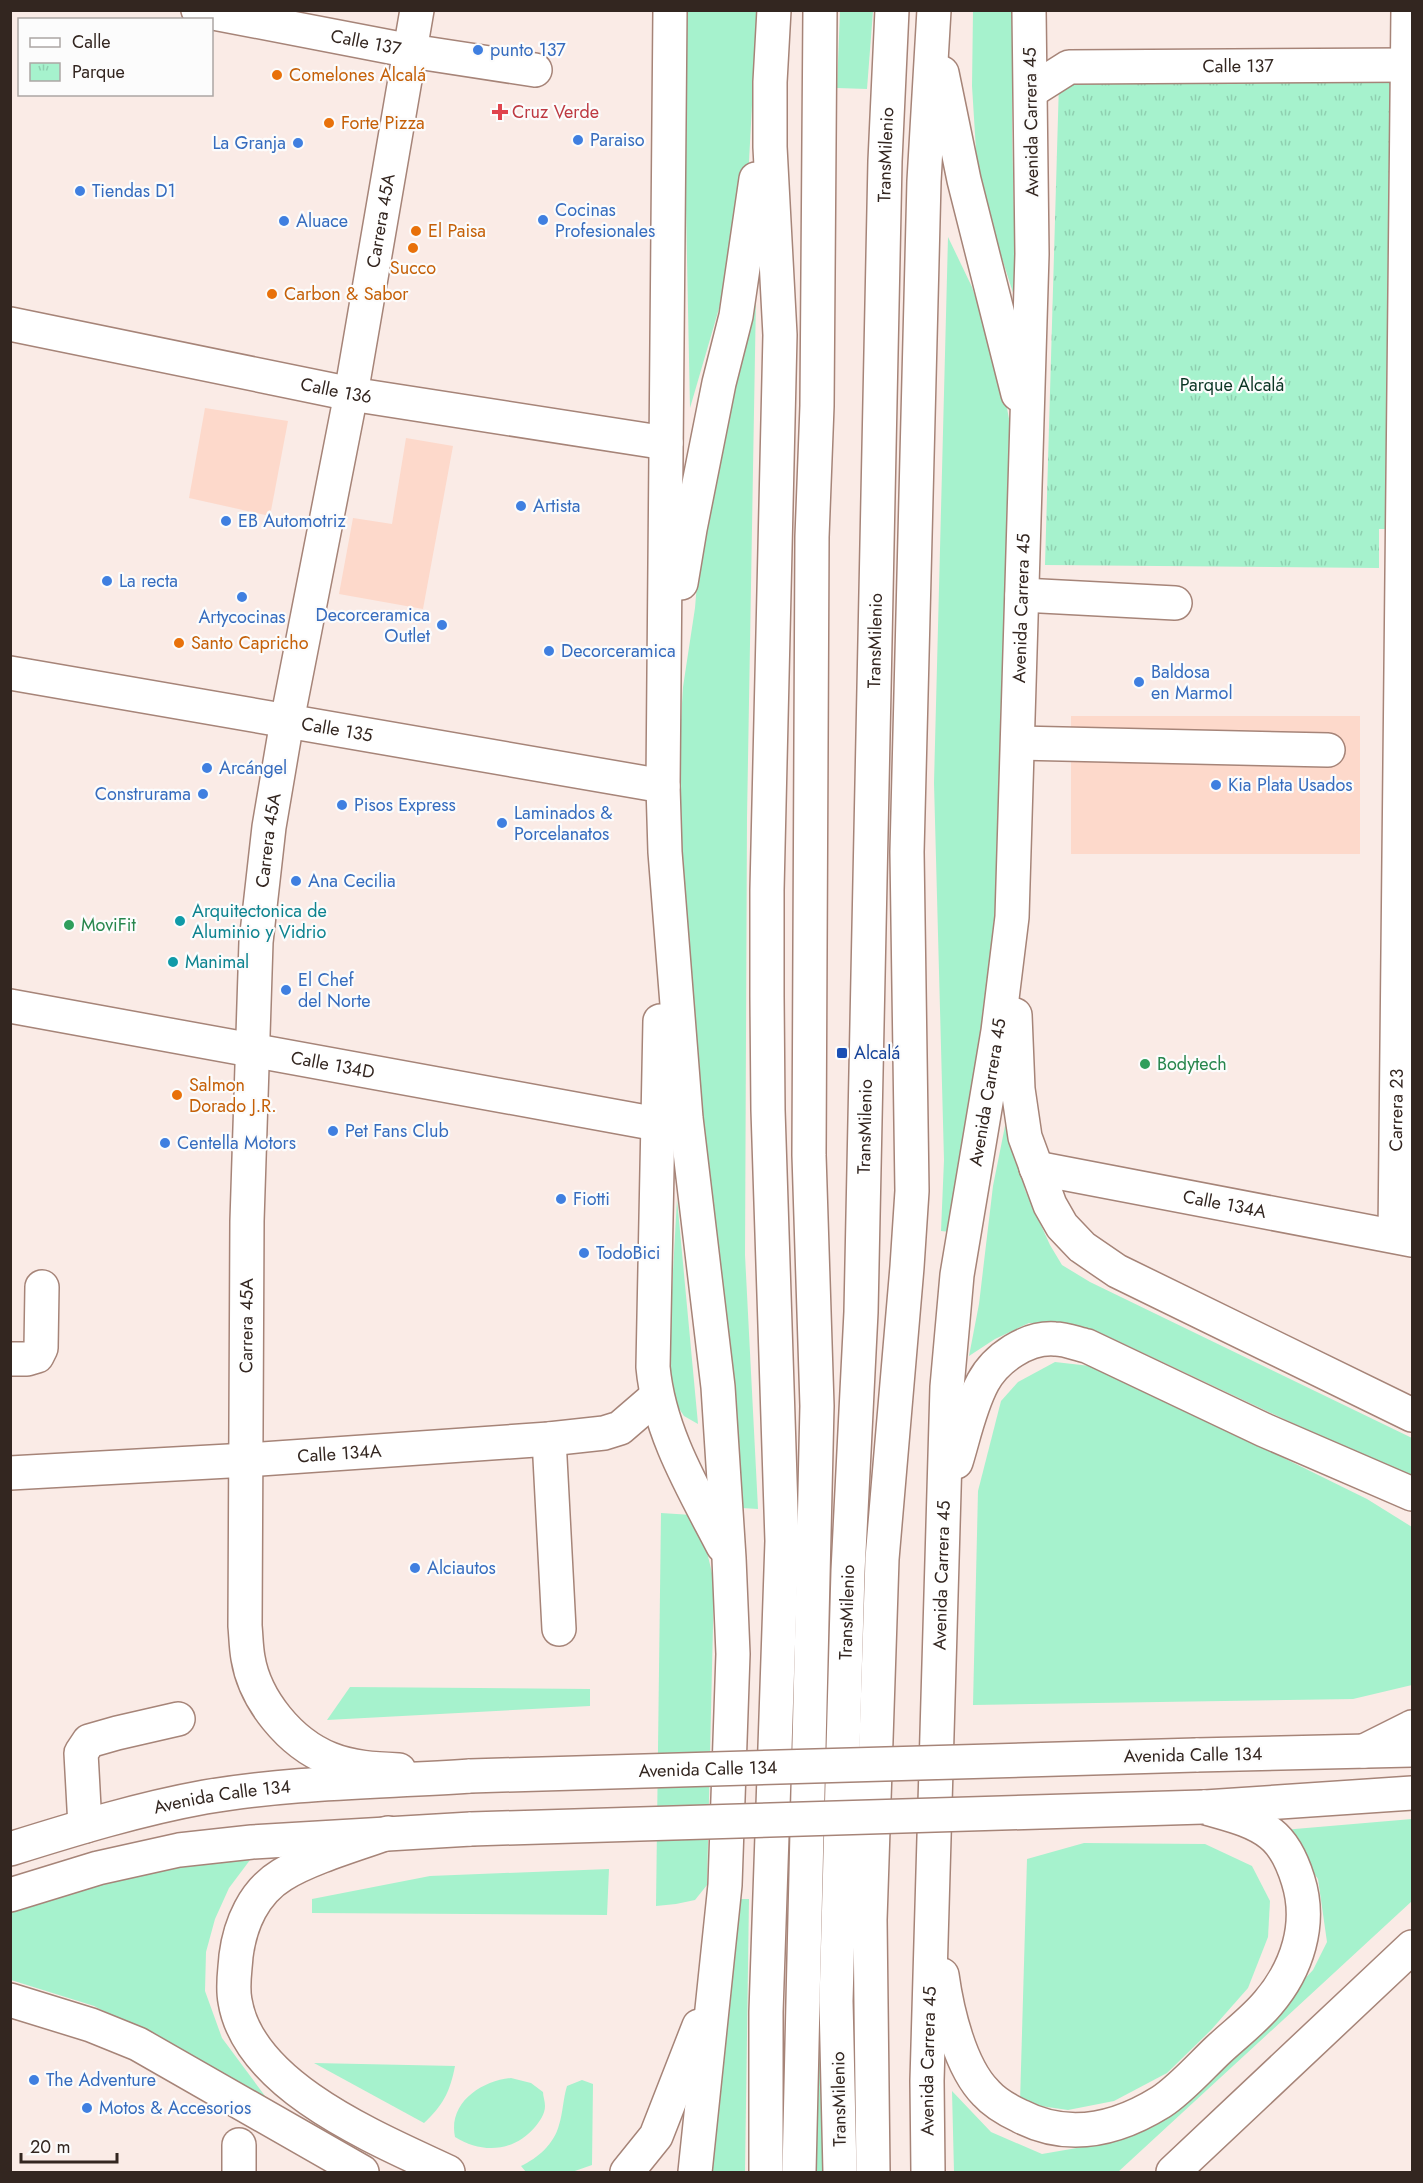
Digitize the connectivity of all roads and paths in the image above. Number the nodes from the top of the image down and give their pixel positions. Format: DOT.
graph roads {
  1 [pos="198,10"];
  2 [pos="417,10"];
  3 [pos="670,10"];
  4 [pos="774,10"];
  5 [pos="820,10"];
  6 [pos="892,10"];
  7 [pos="1408,10"];
  8 [pos="933,18"];
  9 [pos="1030,26"];
  10 [pos="411,51"];
  11 [pos="1407,65"];
  12 [pos="1069,67"];
  13 [pos="535,70"];
  14 [pos="770,82"];
  15 [pos="1031,91"];
  16 [pos="10,324"];
  17 [pos="351,394"];
  18 [pos="666,443"];
  19 [pos="1026,446"];
  20 [pos="1407,551"];
  21 [pos="1022,595"];
  22 [pos="1175,603"];
  23 [pos="10,673"];
  24 [pos="664,699"];
  25 [pos="288,721"];
  26 [pos="1018,743"];
  27 [pos="1328,750"];
  28 [pos="663,786"];
  29 [pos="665,852"];
  30 [pos="1012,917"];
  31 [pos="10,1006"];
  32 [pos="251,1051"];
  33 [pos="657,1124"];
  34 [pos="1036,1168"];
  35 [pos="1404,1238"];
  36 [pos="42,1287"];
  37 [pos="10,1359"];
  38 [pos="656,1397"];
  39 [pos="1413,1415"];
  40 [pos="549,1439"];
  41 [pos="247,1460"];
  42 [pos="10,1473"];
  43 [pos="1413,1494"];
  44 [pos="944,1501"];
  45 [pos="729,1558"];
  46 [pos="559,1629"];
  47 [pos="178,1719"];
  48 [pos="1413,1727"];
  49 [pos="1413,1750"];
  50 [pos="1364,1751"];
  51 [pos="470,1776"];
  52 [pos="1413,1793"];
  53 [pos="1203,1807"];
  54 [pos="86,1826"];
  55 [pos="388,1833"];
  56 [pos="10,1849"];
  57 [pos="10,1894"];
  58 [pos="933,1896"];
  59 [pos="1413,1947"];
  60 [pos="715,1985"];
  61 [pos="10,2000"];
  62 [pos="362,2172"];
  63 [pos="448,2172"];
  64 [pos="627,2172"];
  65 [pos="695,2172"];
  66 [pos="765,2172"];
  67 [pos="800,2172"];
  68 [pos="840,2172"];
  69 [pos="873,2172"];
  70 [pos="928,2172"];
  71 [pos="1173,2172"];
  1 -- 10 [label="main road, Calle 137"];
  2 -- 10 [label="main road, Carrera 45A"];
  3 -- 18 [label="main road"];
  4 -- 14 [label="main road"];
  5 -- 67 [label="main road, TransMilenio"];
  6 -- 68 [label="main road, TransMilenio"];
  7 -- 11 [label="main road, Carrera 23"];
  8 -- 19 [label="main road"];
  8 -- 69 [label="main road"];
  9 -- 12 [label="main road"];
  9 -- 15 [label="main road, Avenida Carrera 45"];
  10 -- 13 [label="main road, Calle 137"];
  10 -- 17 [label="main road, Carrera 45A"];
  11 -- 12 [label="main road, Calle 137"];
  11 -- 20 [label="main road, Carrera 23"];
  12 -- 15 [label="main road"];
  14 -- 24 [label="main road"];
  14 -- 66 [label="main road"];
  15 -- 19 [label="main road, Avenida Carrera 45"];
  16 -- 17 [label="main road, Calle 136"];
  17 -- 18 [label="main road, Calle 136"];
  17 -- 25 [label="main road, Carrera 45A"];
  18 -- 24 [label="main road"];
  19 -- 21 [label="main road, Avenida Carrera 45"];
  20 -- 35 [label="main road, Carrera 23"];
  21 -- 22 [label="main road"];
  21 -- 26 [label="main road, Avenida Carrera 45"];
  23 -- 25 [label="main road, Calle 135"];
  24 -- 28 [label="main road"];
  25 -- 28 [label="main road, Calle 135"];
  25 -- 32 [label="main road, Carrera 45A"];
  26 -- 27 [label="main road"];
  26 -- 30 [label="main road, Avenida Carrera 45"];
  28 -- 29 [label="main road"];
  29 -- 33 [label="main road"];
  29 -- 45 [label="main road"];
  30 -- 34 [label="main road"];
  30 -- 44 [label="main road, Avenida Carrera 45"];
  31 -- 32 [label="main road, Calle 134D"];
  32 -- 33 [label="main road, Calle 134D"];
  32 -- 41 [label="main road, Carrera 45A"];
  33 -- 38 [label="main road"];
  34 -- 35 [label="main road, Calle 134A"];
  34 -- 39 [label="main road"];
  36 -- 37 [label="main road"];
  38 -- 40 [label="main road, Calle 134A"];
  38 -- 45 [label="main road"];
  40 -- 41 [label="main road, Calle 134A"];
  40 -- 46 [label="main road"];
  41 -- 42 [label="main road, Calle 134A"];
  41 -- 51 [label="main road, Carrera 45A"];
  43 -- 44 [label="main road"];
  44 -- 58 [label="main road, Avenida Carrera 45"];
  45 -- 60 [label="main road"];
  47 -- 54 [label="main road"];
  48 -- 50 [label="main road"];
  49 -- 50 [label="main road, Avenida Calle 134"];
  50 -- 51 [label="main road, Avenida Calle 134, bridge"];
  51 -- 54 [label="main road, Avenida Calle 134"];
  52 -- 53 [label="main road"];
  53 -- 55 [label="main road, bridge"];
  53 -- 58 [label="main road"];
  54 -- 56 [label="main road, Avenida Calle 134"];
  55 -- 57 [label="main road"];
  55 -- 63 [label="main road"];
  58 -- 70 [label="main road, Avenida Carrera 45"];
  59 -- 71 [label="main road"];
  60 -- 64 [label="main road"];
  60 -- 65 [label="main road"];
  61 -- 62 [label="main road"];
}
